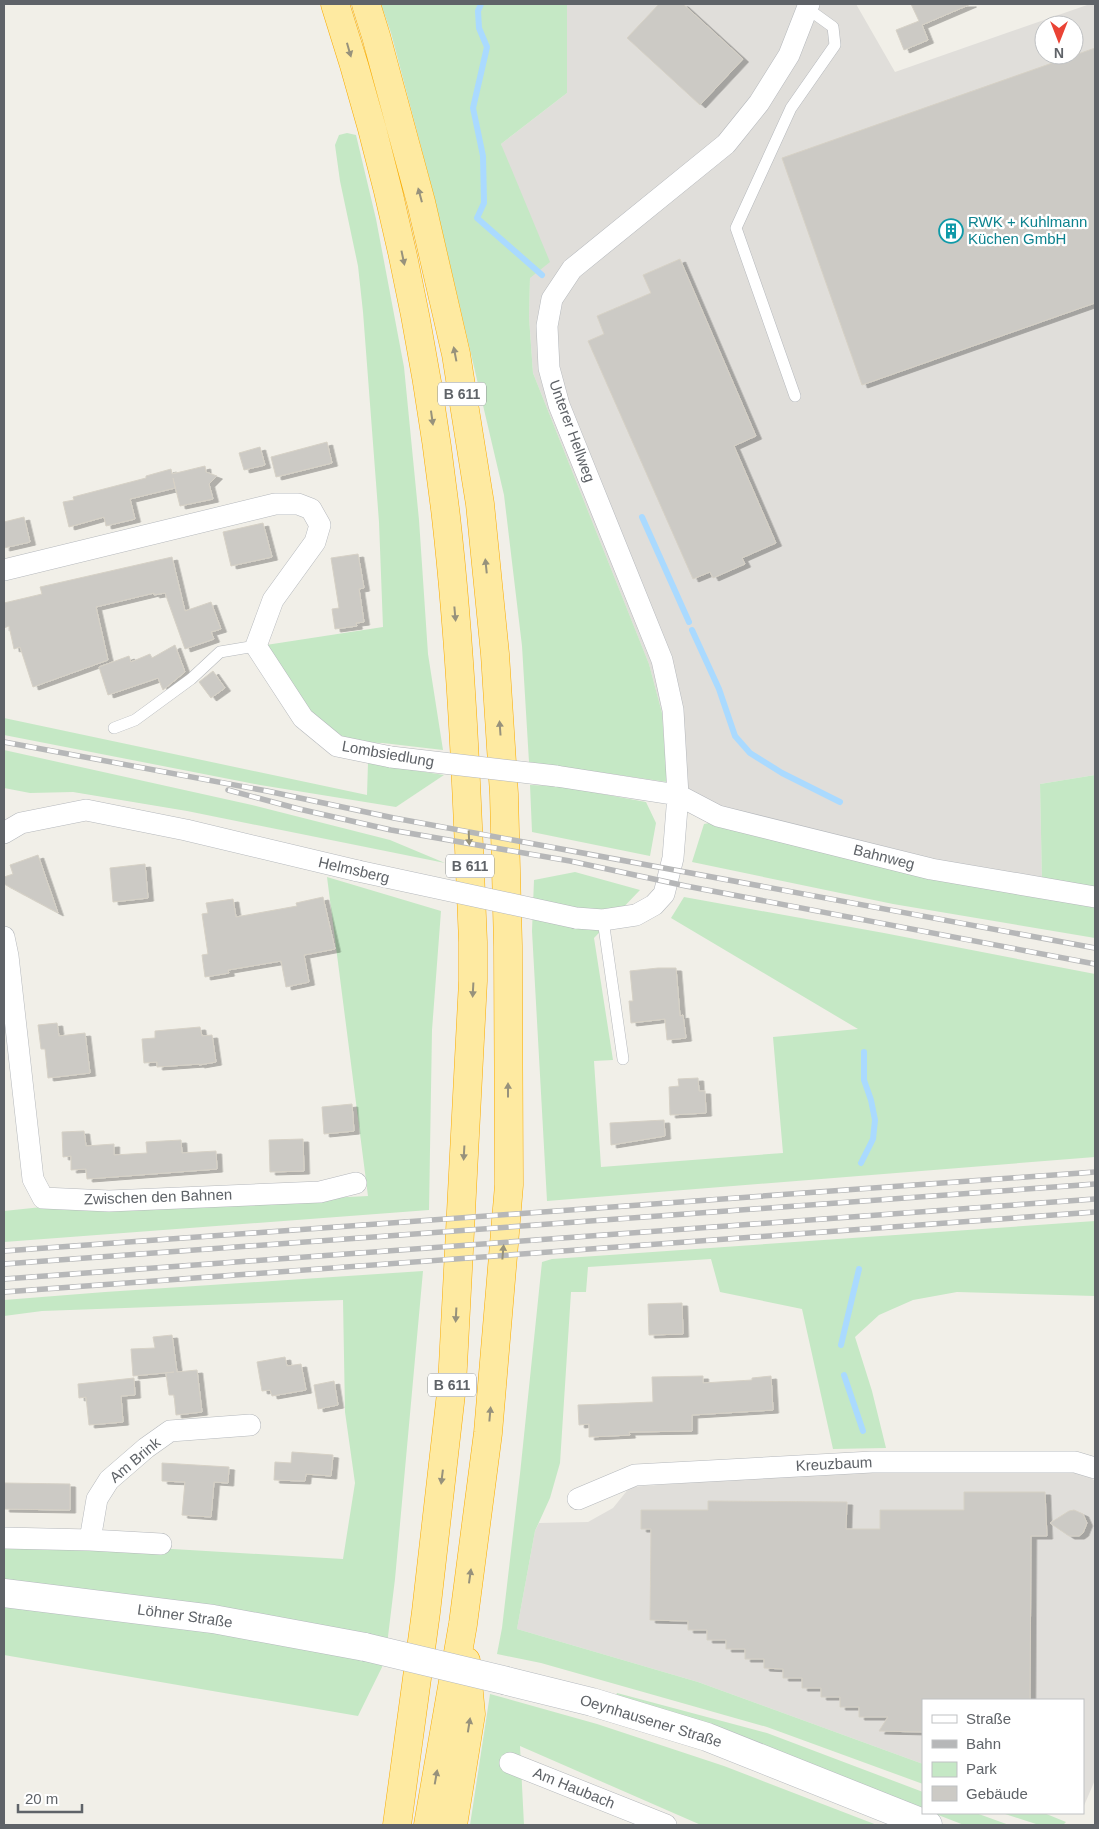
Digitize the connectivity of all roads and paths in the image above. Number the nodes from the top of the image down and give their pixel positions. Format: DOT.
graph roads {
  1 [pos="335,4"];
  2 [pos="366,4"];
  3 [pos="808,6"];
  4 [pos="795,396"];
  5 [pos="4,570"];
  6 [pos="256,646"];
  7 [pos="114,728"];
  8 [pos="678,795"];
  9 [pos="4,833"];
  10 [pos="673,858"];
  11 [pos="1095,897"];
  12 [pos="603,920"];
  13 [pos="4,937"];
  14 [pos="623,1059"];
  15 [pos="356,1183"];
  16 [pos="250,1424"];
  17 [pos="1095,1468"];
  18 [pos="578,1499"];
  19 [pos="4,1538"];
  20 [pos="90,1540"];
  21 [pos="160,1544"];
  22 [pos="4,1593"];
  23 [pos="463,1624"];
  24 [pos="364,1647"];
  25 [pos="510,1763"];
  26 [pos="397,1825"];
  27 [pos="428,1825"];
  28 [pos="453,1825"];
  29 [pos="666,1825"];
  30 [pos="928,1825"];
  1 -- 26 [label="highway, B 611, one-way"];
  23 -- 2 [label="highway, B 611, one-way"];
  3 -- 4 [label="lane"];
  3 -- 8 [label="street, Unterer Hellweg"];
  5 -- 6 [label="street"];
  6 -- 7 [label="lane"];
  6 -- 8 [label="street, Lombsiedlung, bridge"];
  8 -- 10 [label="street, Unterer Hellweg"];
  8 -- 11 [label="street, Bahnweg"];
  9 -- 12 [label="street, Helmsberg, bridge"];
  10 -- 12 [label="street, Helmsberg"];
  12 -- 14 [label="lane"];
  13 -- 15 [label="street, Zwischen den Bahnen"];
  16 -- 20 [label="street, Am Brink"];
  17 -- 18 [label="street, Kreuzbaum"];
  19 -- 20 [label="street"];
  20 -- 21 [label="street"];
  22 -- 24 [label="main road, Löhner Straße"];
  27 -- 23 [label="highway, B 611, one-way"];
  28 -- 23 [label="highway, B 611, one-way"];
  24 -- 30 [label="main road, Oeynhausener Straße, bridge"];
  25 -- 29 [label="street, Am Haubach"];
}
